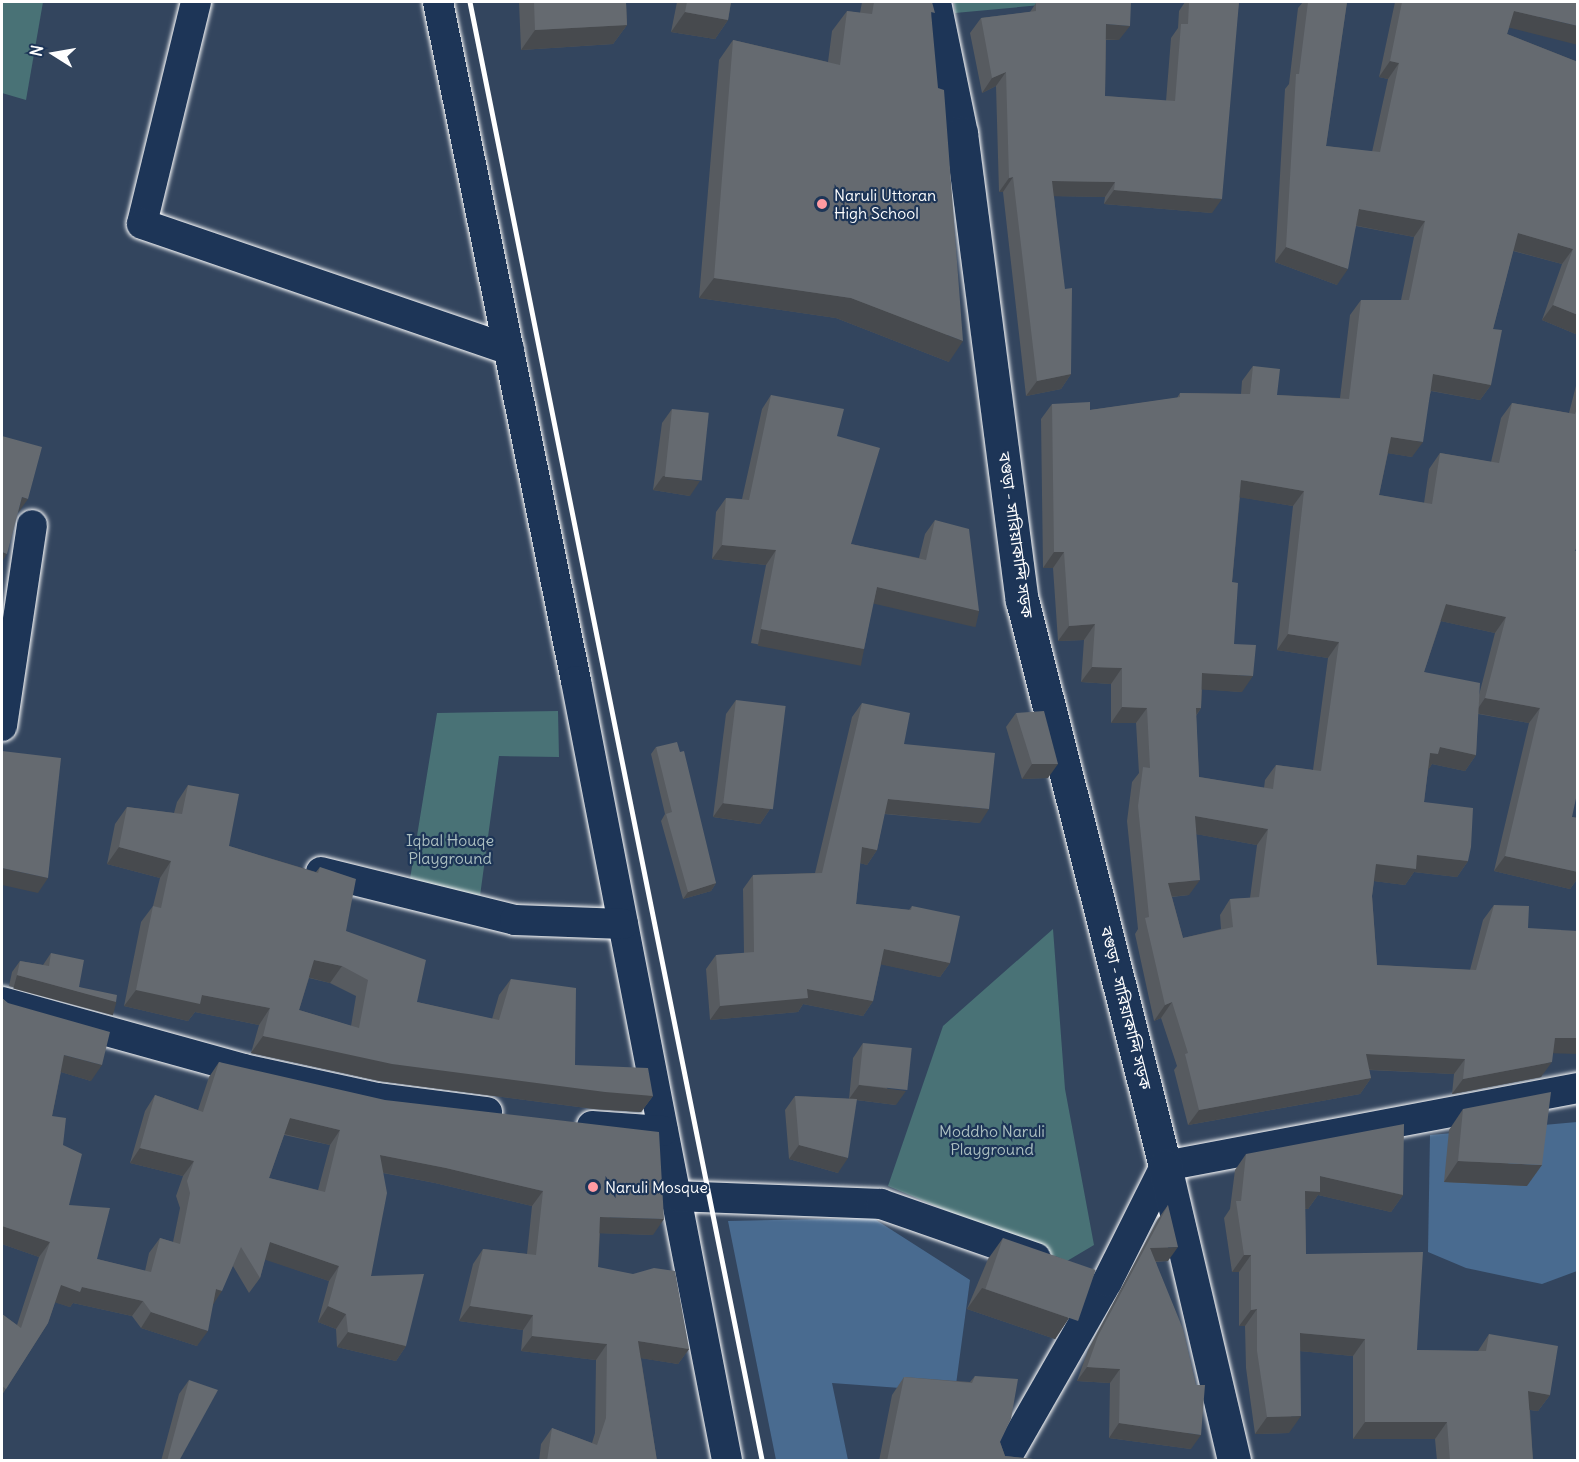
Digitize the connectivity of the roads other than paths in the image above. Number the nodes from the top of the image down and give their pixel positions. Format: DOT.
graph roads {
  1 [pos="196,2"];
  2 [pos="438,2"];
  3 [pos="934,2"];
  4 [pos="509,350"];
  5 [pos="32,525"];
  6 [pos="2,726"];
  7 [pos="321,872"];
  8 [pos="623,924"];
  9 [pos="2,1002"];
  10 [pos="1578,1088"];
  11 [pos="516,1116"];
  12 [pos="560,1122"];
  13 [pos="663,1131"];
  14 [pos="1165,1166"];
  15 [pos="676,1196"];
  16 [pos="1084,1274"];
  17 [pos="727,1461"];
  18 [pos="1005,1461"];
  19 [pos="1234,1461"];
  1 -- 4 [label="street"];
  2 -- 4 [label="street"];
  3 -- 14 [label="main road, বগুড়া - সারিয়াকান্দি সড়ক"];
  4 -- 8 [label="street"];
  5 -- 6 [label="street"];
  7 -- 8 [label="street"];
  8 -- 13 [label="street"];
  9 -- 11 [label="street"];
  10 -- 14 [label="street"];
  12 -- 13 [label="street"];
  13 -- 15 [label="street"];
  14 -- 16 [label="street"];
  14 -- 19 [label="main road, বগুড়া - সারিয়াকান্দি সড়ক"];
  15 -- 16 [label="street"];
  15 -- 17 [label="street"];
  16 -- 18 [label="street"];
}
